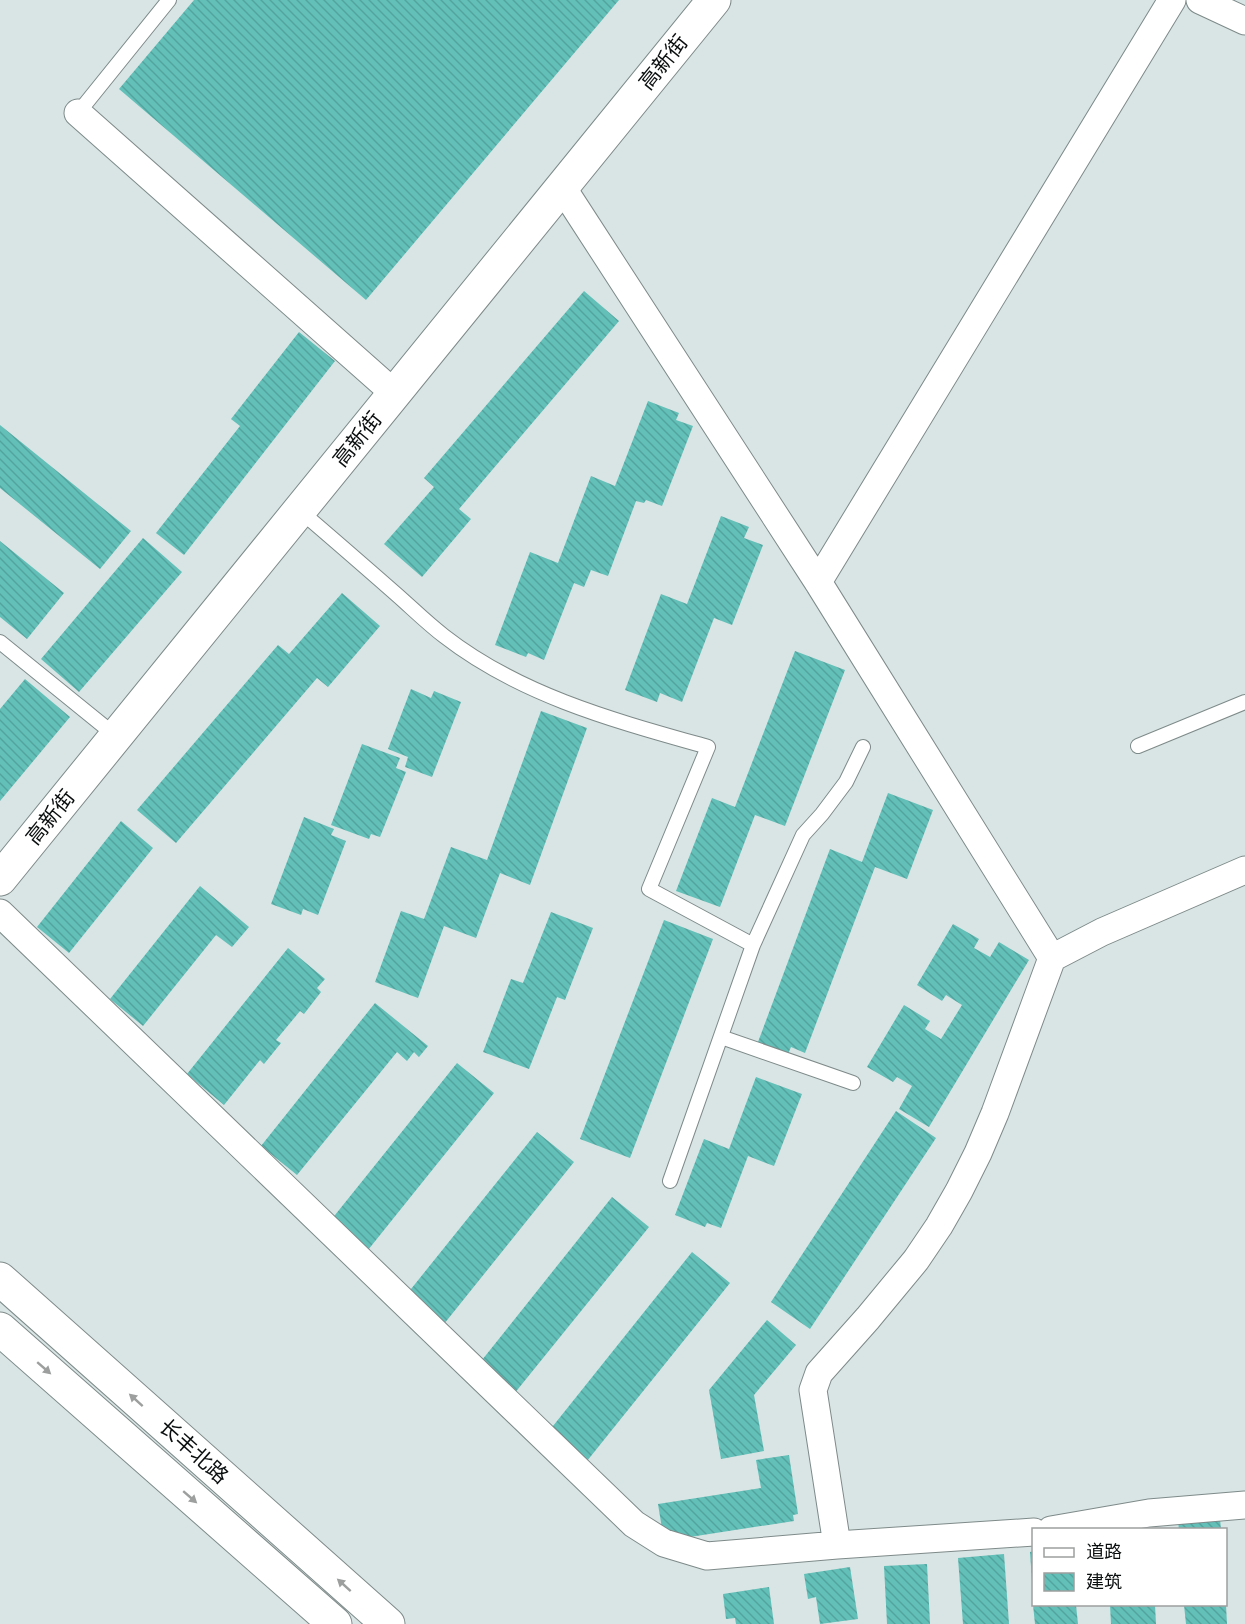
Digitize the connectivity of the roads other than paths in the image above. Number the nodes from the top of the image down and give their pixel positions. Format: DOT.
graph roads {
  1 [pos="169,0"];
  2 [pos="714,0"];
  3 [pos="1173,0"];
  4 [pos="1200,0"];
  5 [pos="1245,21"];
  6 [pos="78,113"];
  7 [pos="562,187"];
  8 [pos="394,393"];
  9 [pos="300,510"];
  10 [pos="818,582"];
  11 [pos="0,642"];
  12 [pos="1245,702"];
  13 [pos="116,736"];
  14 [pos="1138,746"];
  15 [pos="863,747"];
  16 [pos="1245,870"];
  17 [pos="0,879"];
  18 [pos="0,913"];
  19 [pos="753,945"];
  20 [pos="1053,958"];
  21 [pos="721,1037"];
  22 [pos="853,1083"];
  23 [pos="670,1181"];
  24 [pos="0,1279"];
  25 [pos="0,1329"];
  26 [pos="1245,1506"];
  27 [pos="1063,1528"];
  28 [pos="1032,1532"];
  29 [pos="837,1545"];
  30 [pos="335,1624"];
  31 [pos="388,1624"];
  1 -- 6 [label="lane"];
  2 -- 7 [label="street, 高新街"];
  3 -- 10 [label="street"];
  4 -- 5 [label="street"];
  6 -- 8 [label="street"];
  7 -- 8 [label="street, 高新街"];
  7 -- 10 [label="street"];
  8 -- 9 [label="street, 高新街"];
  9 -- 13 [label="street, 高新街"];
  9 -- 19 [label="lane"];
  10 -- 20 [label="street"];
  11 -- 13 [label="lane"];
  12 -- 14 [label="lane"];
  13 -- 17 [label="street, 高新街"];
  15 -- 19 [label="lane"];
  16 -- 20 [label="street"];
  18 -- 29 [label="street"];
  19 -- 21 [label="lane"];
  20 -- 29 [label="street"];
  21 -- 22 [label="lane"];
  21 -- 23 [label="lane"];
  31 -- 24 [label="street, 长丰北路, one-way"];
  25 -- 30 [label="street, 长丰北路, one-way"];
  26 -- 27 [label="street"];
  28 -- 29 [label="street"];
}
